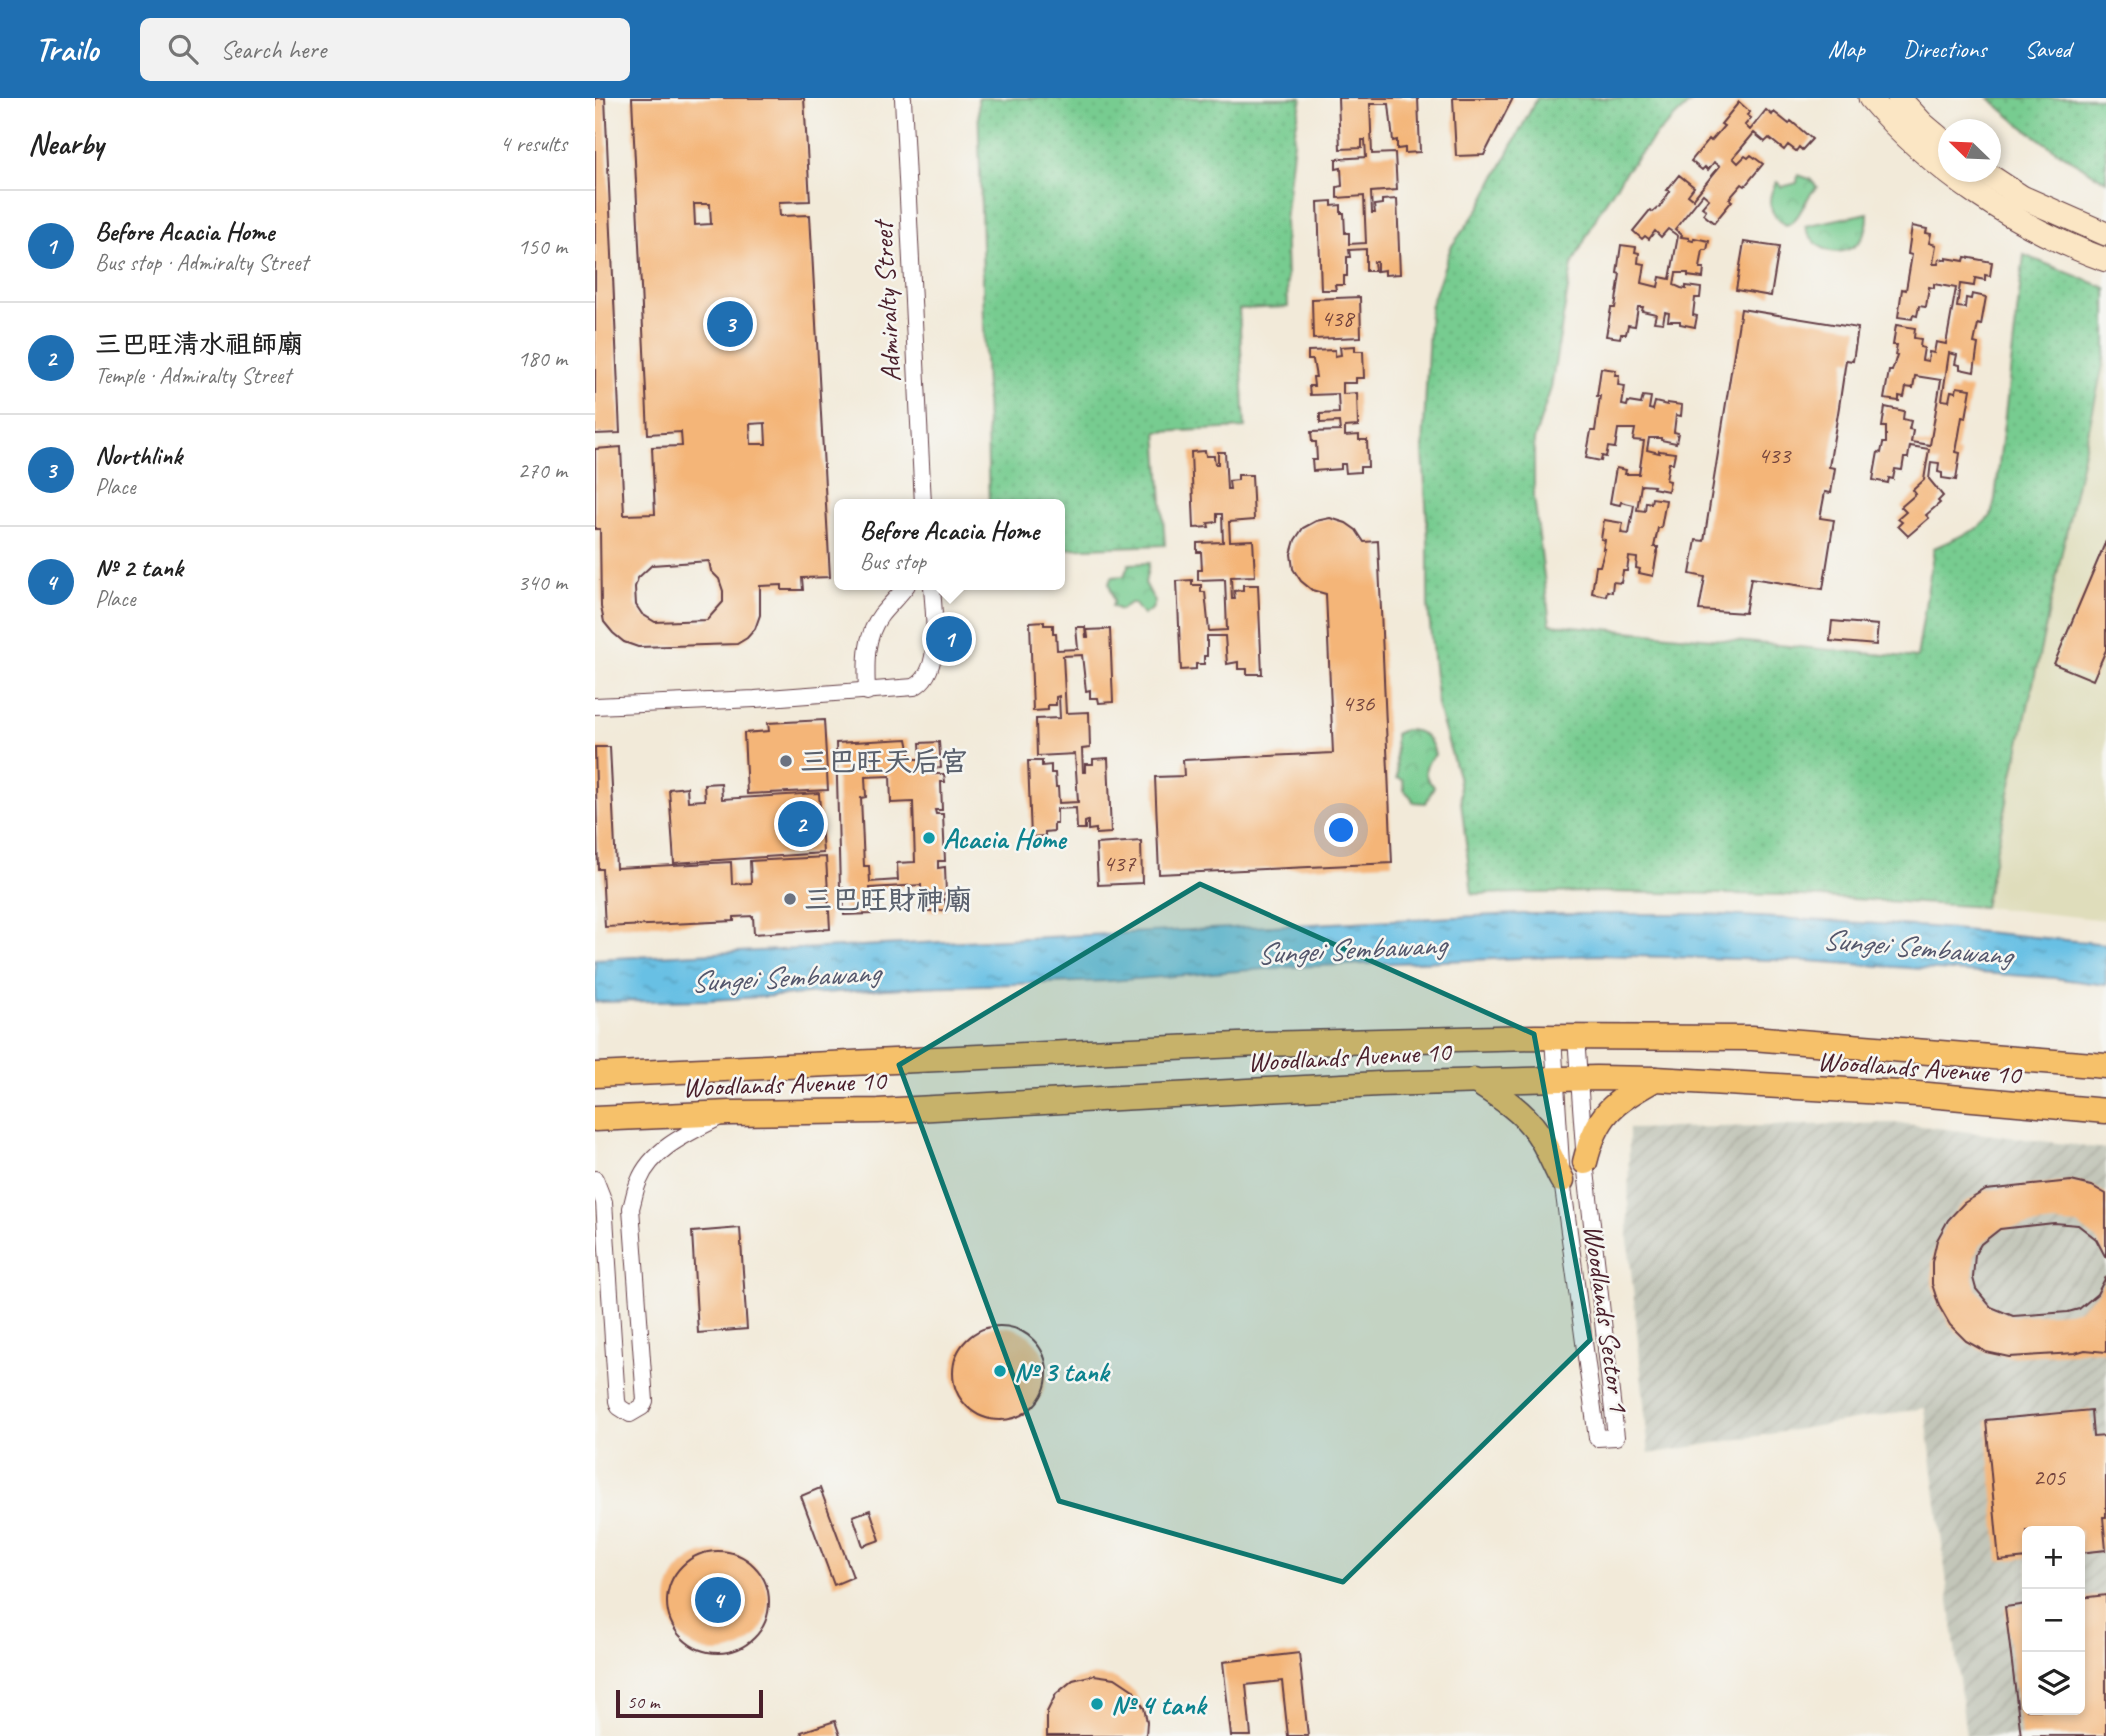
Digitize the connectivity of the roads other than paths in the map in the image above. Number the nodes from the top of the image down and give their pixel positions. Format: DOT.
graph roads {
  1 [pos="903,98"];
  2 [pos="1870,98"];
  3 [pos="1899,98"];
  4 [pos="1938,137"];
  5 [pos="1999,182"];
  6 [pos="2106,234"];
  7 [pos="2106,260"];
  8 [pos="923,499"];
  9 [pos="903,590"];
  10 [pos="932,590"];
  11 [pos="867,692"];
  12 [pos="595,706"];
  13 [pos="1564,1037"];
  14 [pos="2106,1066"];
  15 [pos="595,1075"];
  16 [pos="1566,1078"];
  17 [pos="1656,1079"];
  18 [pos="1474,1080"];
  19 [pos="2106,1111"];
  20 [pos="729,1113"];
  21 [pos="595,1119"];
  22 [pos="1585,1162"];
  23 [pos="595,1180"];
  24 [pos="1562,1180"];
  1 -- 8 [label="street, Admiralty Street"];
  2 -- 7 [label="main road"];
  3 -- 4 [label="main road"];
  5 -- 6 [label="main road"];
  9 -- 11 [label="street"];
  10 -- 11 [label="street"];
  11 -- 12 [label="street"];
  13 -- 14 [label="main road, Woodlands Avenue 10"];
  13 -- 15 [label="main road, Woodlands Avenue 10"];
  13 -- 16 [label="street, Woodlands Sector 1"];
  13 -- 16 [label="street, Woodlands Sector 1"];
  16 -- 17 [label="main road, Woodlands Avenue 10"];
  16 -- 18 [label="main road, Woodlands Avenue 10"];
  16 -- 22 [label="street, Woodlands Sector 1"];
  16 -- 24 [label="street, Woodlands Sector 1"];
  17 -- 19 [label="main road, Woodlands Avenue 10"];
  17 -- 22 [label="main road"];
  18 -- 20 [label="main road, Woodlands Avenue 10"];
  18 -- 24 [label="main road"];
  20 -- 21 [label="main road, Woodlands Avenue 10"];
  20 -- 23 [label="street"];
  22 -- 24 [label="street, Woodlands Sector 1"];
}
